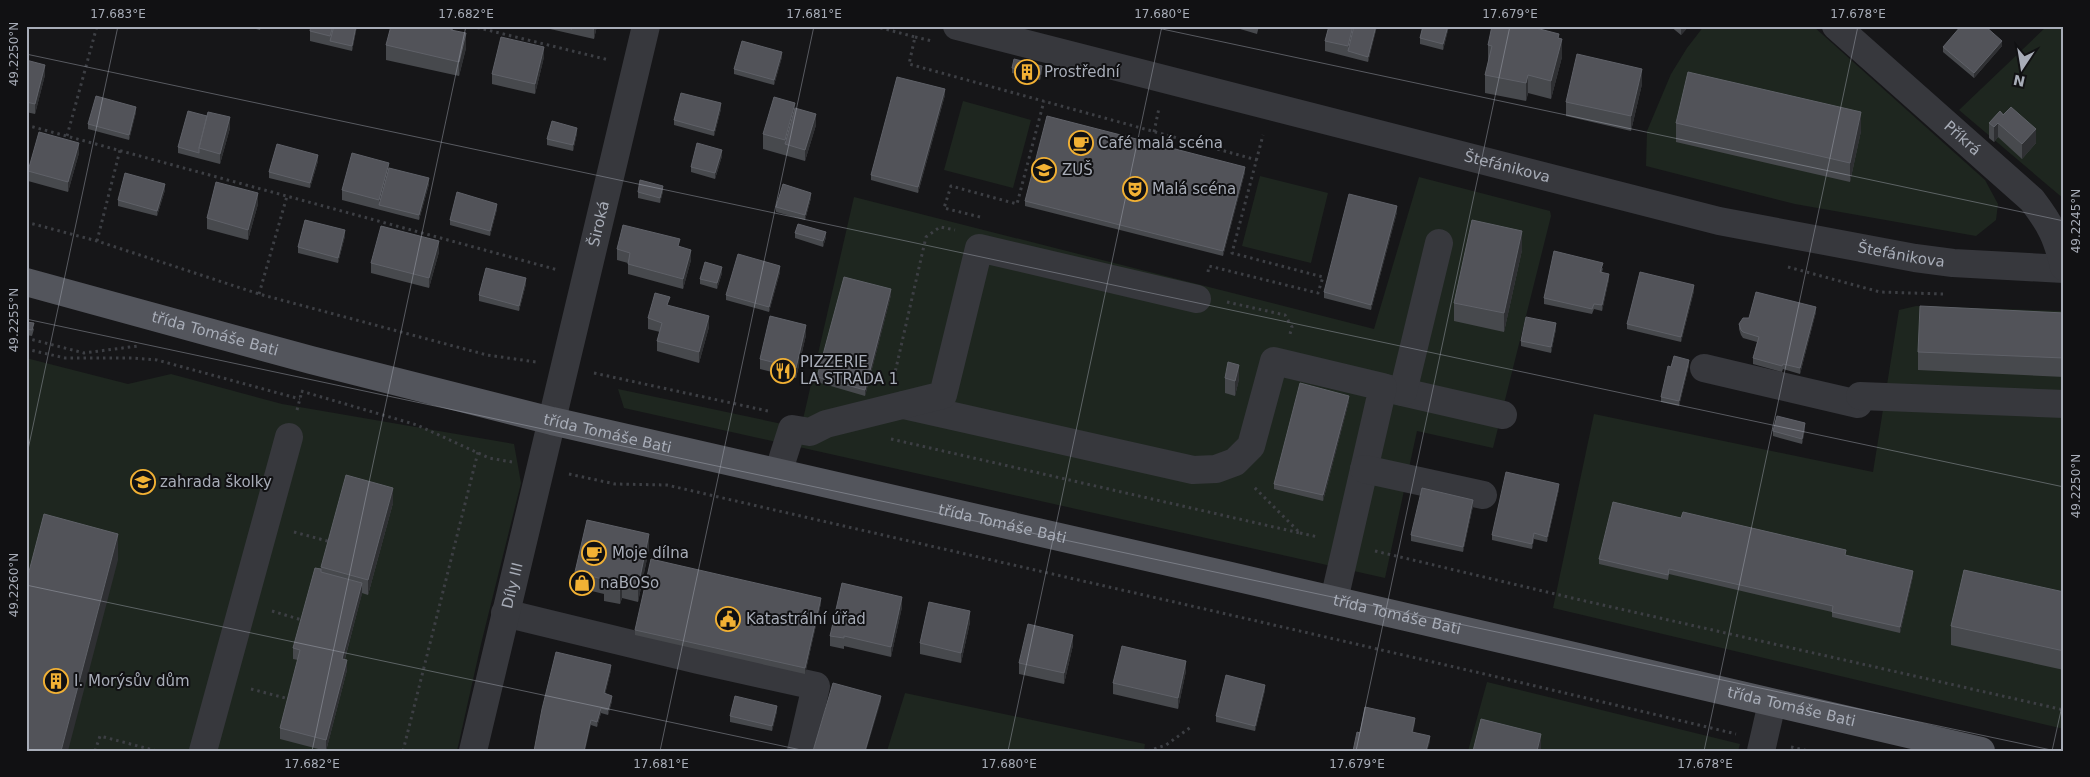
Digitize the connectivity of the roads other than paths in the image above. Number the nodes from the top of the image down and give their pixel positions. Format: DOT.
graph roads {
  1 [pos="646,26"];
  2 [pos="957,26"];
  3 [pos="1836,26"];
  4 [pos="1439,243"];
  5 [pos="2064,268"];
  6 [pos="26,282"];
  7 [pos="1209,300"];
  8 [pos="1704,368"];
  9 [pos="1393,390"];
  10 [pos="2064,404"];
  11 [pos="904,405"];
  12 [pos="1503,415"];
  13 [pos="552,422"];
  14 [pos="289,437"];
  15 [pos="1364,469"];
  16 [pos="778,473"];
  17 [pos="1483,495"];
  18 [pos="1334,600"];
  19 [pos="505,613"];
  20 [pos="1772,703"];
  21 [pos="1763,746"];
  22 [pos="203,751"];
  23 [pos="472,751"];
  24 [pos="802,751"];
  25 [pos="1982,751"];
  1 -- 13 [label="street, Široká"];
  2 -- 5 [label="street, Štefánikova"];
  3 -- 5 [label="street, Příkrá"];
  4 -- 9 [label="street"];
  6 -- 13 [label="main road, třída Tomáše Bati"];
  7 -- 11 [label="street"];
  8 -- 10 [label="street"];
  9 -- 11 [label="street"];
  9 -- 12 [label="street"];
  9 -- 15 [label="street"];
  11 -- 16 [label="street"];
  13 -- 16 [label="main road, třída Tomáše Bati"];
  13 -- 19 [label="street, Díly III"];
  14 -- 22 [label="street"];
  15 -- 17 [label="street"];
  15 -- 18 [label="street"];
  16 -- 18 [label="main road, třída Tomáše Bati"];
  18 -- 20 [label="main road, třída Tomáše Bati"];
  19 -- 23 [label="street, Díly III"];
  19 -- 24 [label="street"];
  20 -- 21 [label="street"];
  20 -- 25 [label="main road, třída Tomáše Bati"];
}
